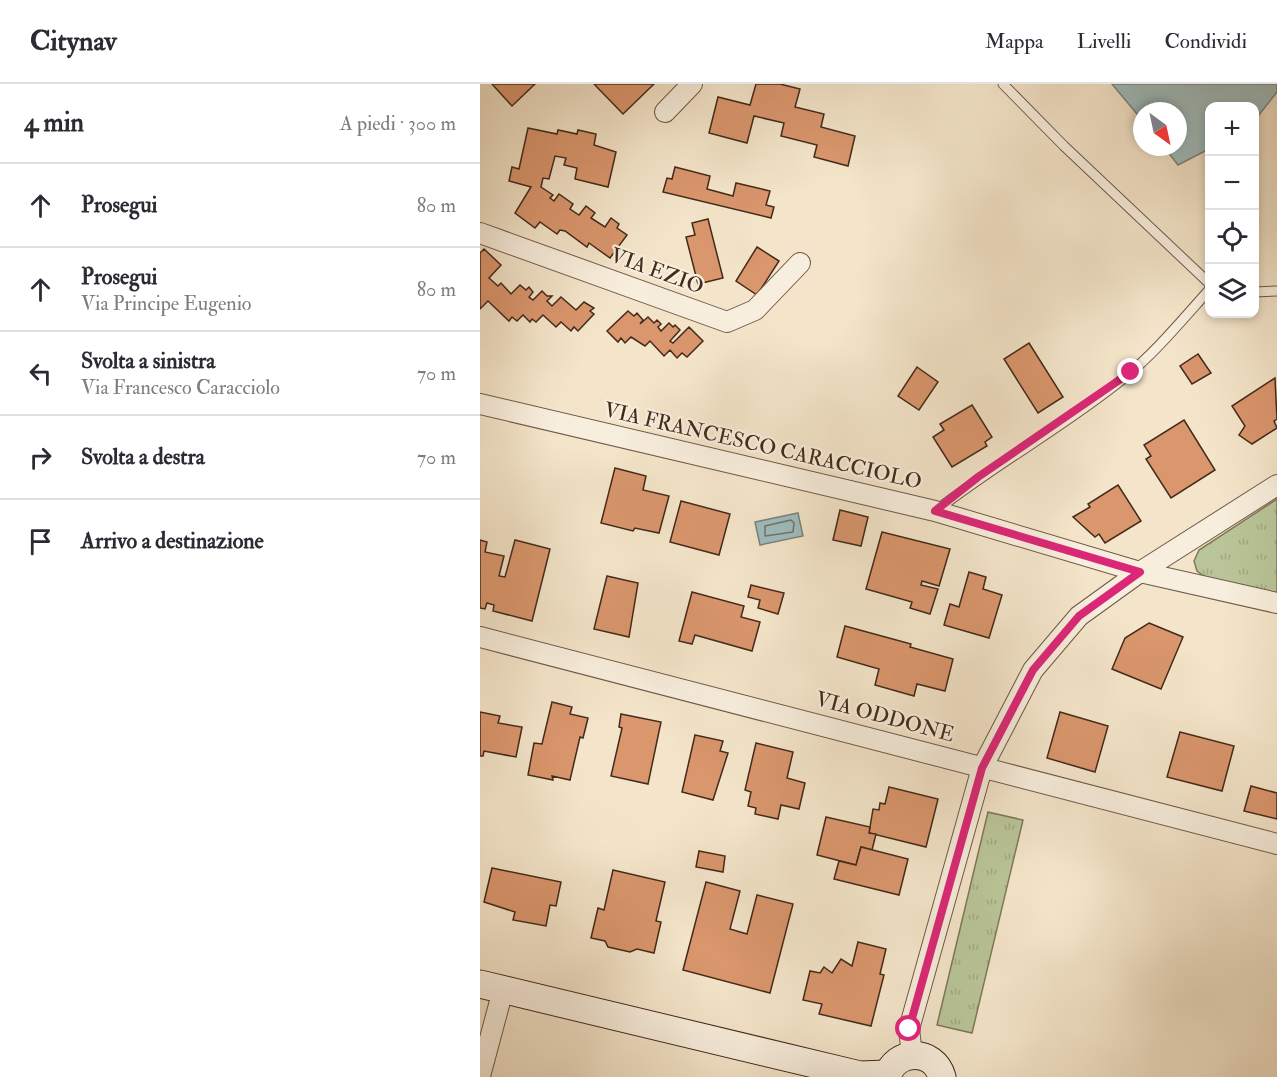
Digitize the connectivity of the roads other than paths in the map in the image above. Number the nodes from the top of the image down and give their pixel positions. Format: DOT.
graph roads {
  1 [pos="692,84"];
  2 [pos="1003,84"];
  3 [pos="665,112"];
  4 [pos="480,233"];
  5 [pos="800,263"];
  6 [pos="1205,280"];
  7 [pos="1277,291"];
  8 [pos="1259,292"];
  9 [pos="1205,294"];
  10 [pos="480,404"];
  11 [pos="1277,485"];
  12 [pos="935,511"];
  13 [pos="1140,572"];
  14 [pos="1277,603"];
  15 [pos="480,637"];
  16 [pos="982,768"];
  17 [pos="1277,844"];
  18 [pos="492,987"];
  19 [pos="912,1055"];
  20 [pos="887,1075"];
  21 [pos="480,1076"];
  22 [pos="942,1077"];
  1 -- 3 [label="street"];
  2 -- 6 [label="lane"];
  4 -- 5 [label="street, VIA EZIO"];
  7 -- 8 [label="lane"];
  9 -- 12 [label="lane"];
  10 -- 12 [label="street, VIA FRANCESCO CARACCIOLO"];
  11 -- 13 [label="street"];
  12 -- 13 [label="street, VIA FRANCESCO CARACCIOLO"];
  13 -- 14 [label="street, VIA FRANCESCO CARACCIOLO"];
  13 -- 16 [label="street"];
  15 -- 16 [label="street, VIA ODDONE"];
  16 -- 17 [label="street, VIA ODDONE"];
  16 -- 19 [label="street"];
  18 -- 20 [label="street"];
  18 -- 21 [label="street"];
  19 -- 20 [label="street"];
  19 -- 22 [label="street"];
}
